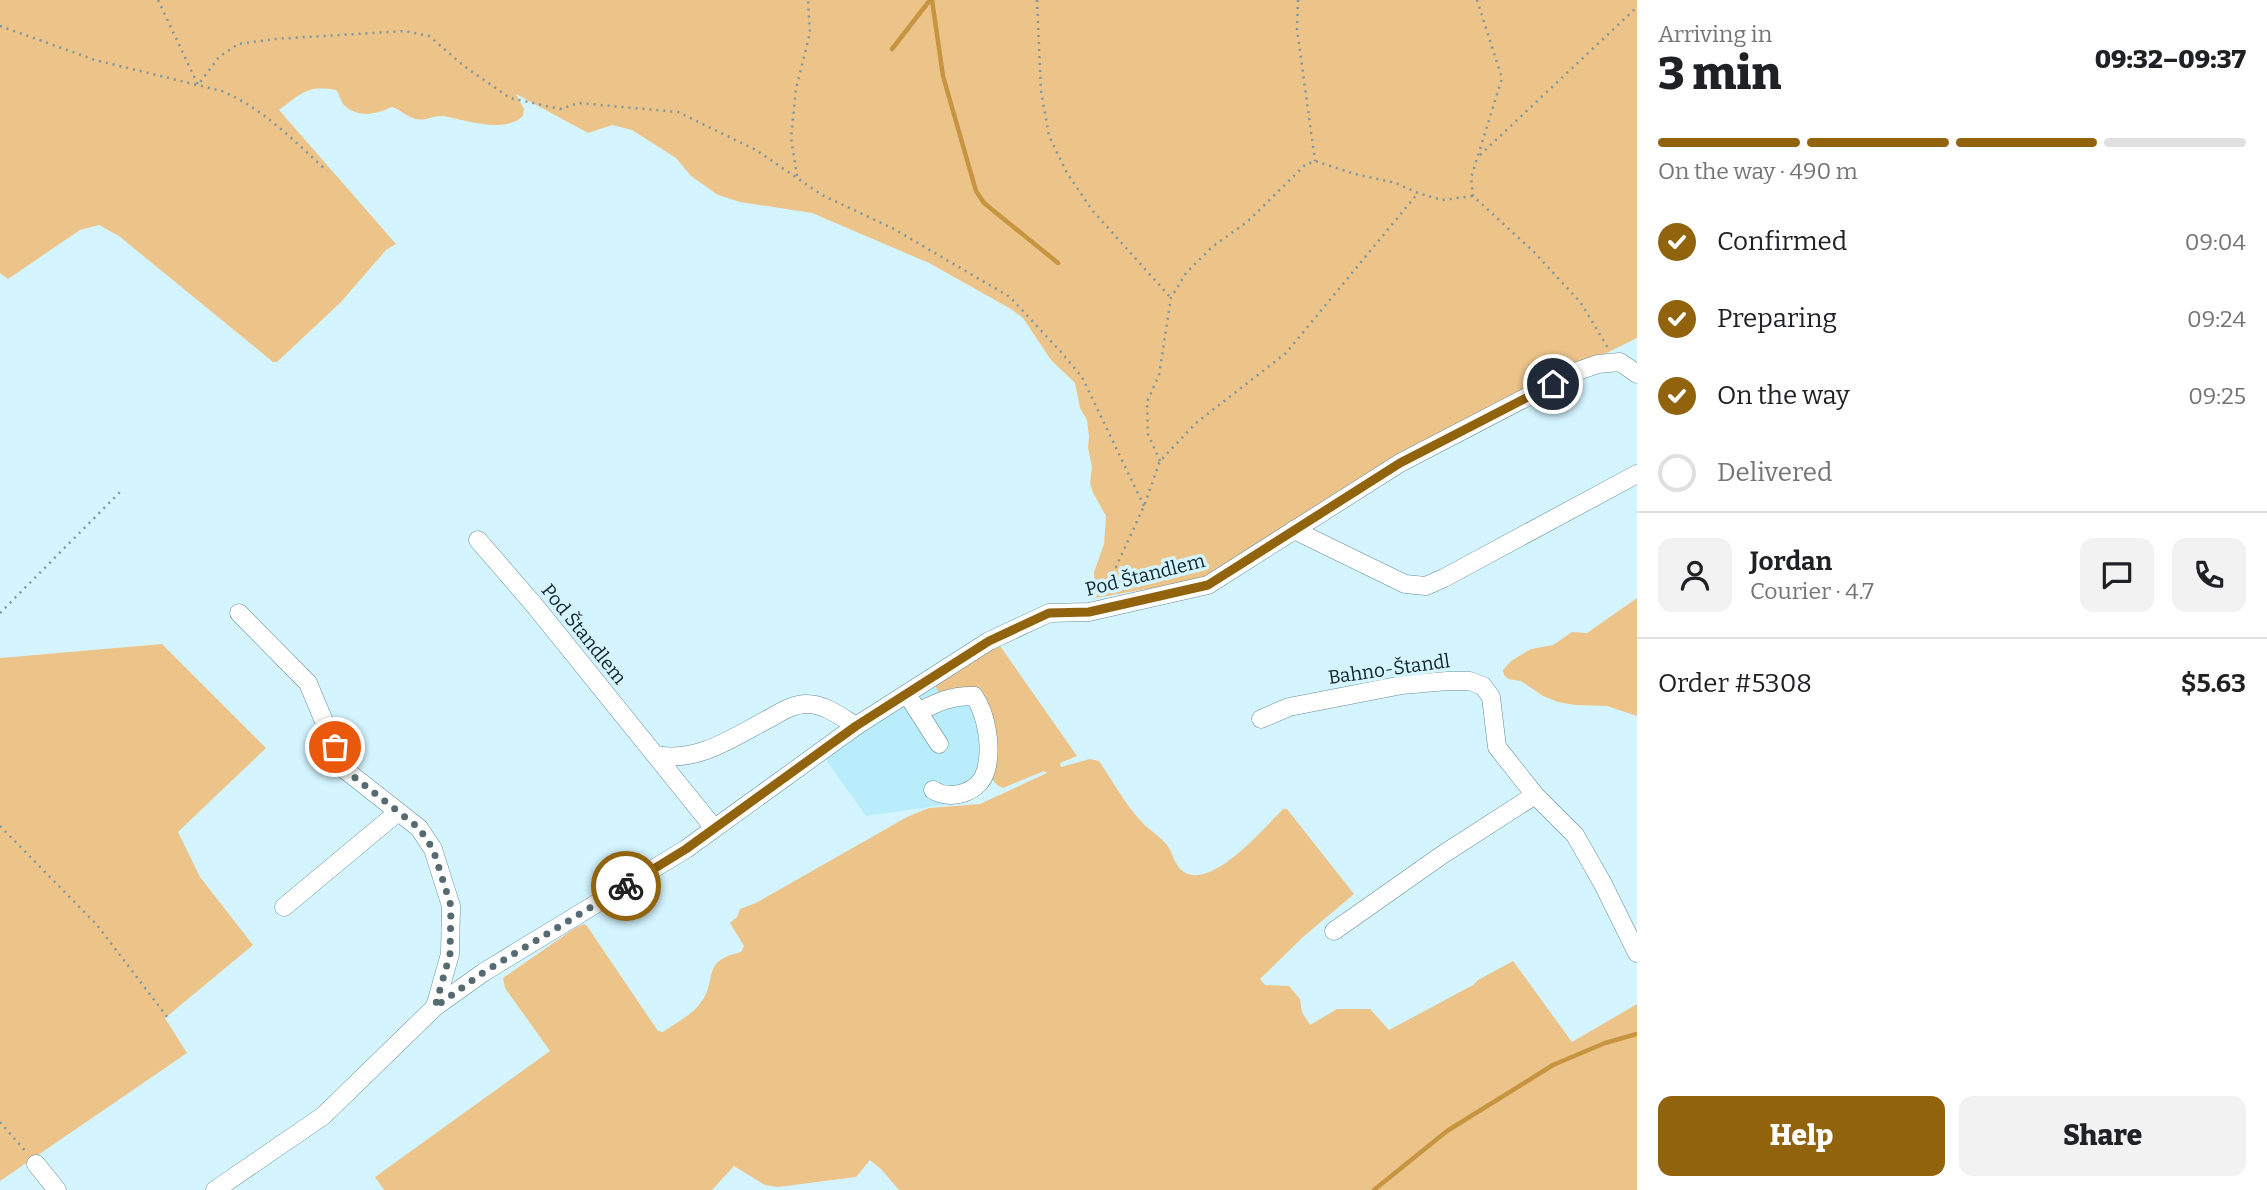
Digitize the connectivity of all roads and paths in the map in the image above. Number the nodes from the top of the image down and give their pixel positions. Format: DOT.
graph roads {
  1 [pos="158,0"];
  2 [pos="808,0"];
  3 [pos="1037,0"];
  4 [pos="1298,0"];
  5 [pos="1477,0"];
  6 [pos="1637,7"];
  7 [pos="0,26"];
  8 [pos="198,85"];
  9 [pos="1478,158"];
  10 [pos="1315,161"];
  11 [pos="327,171"];
  12 [pos="797,177"];
  13 [pos="1418,193"];
  14 [pos="1473,196"];
  15 [pos="1171,298"];
  16 [pos="1620,362"];
  17 [pos="1637,374"];
  18 [pos="1160,461"];
  19 [pos="1637,474"];
  20 [pos="121,491"];
  21 [pos="1144,506"];
  22 [pos="1294,530"];
  23 [pos="478,540"];
  24 [pos="1089,612"];
  25 [pos="0,613"];
  26 [pos="239,613"];
  27 [pos="906,693"];
  28 [pos="919,712"];
  29 [pos="1261,719"];
  30 [pos="856,726"];
  31 [pos="939,744"];
  32 [pos="657,755"];
  33 [pos="933,790"];
  34 [pos="1535,794"];
  35 [pos="398,813"];
  36 [pos="0,826"];
  37 [pos="714,828"];
  38 [pos="284,907"];
  39 [pos="1334,931"];
  40 [pos="1637,953"];
  41 [pos="435,1007"];
  42 [pos="168,1018"];
  43 [pos="0,1122"];
  44 [pos="36,1164"];
  45 [pos="57,1190"];
  46 [pos="215,1190"];
  1 -- 8 [label="path"];
  2 -- 12 [label="path"];
  3 -- 15 [label="path"];
  4 -- 10 [label="path"];
  5 -- 9 [label="path"];
  6 -- 9 [label="path"];
  7 -- 8 [label="path"];
  8 -- 11 [label="path"];
  8 -- 12 [label="path"];
  9 -- 14 [label="path"];
  10 -- 13 [label="path"];
  10 -- 15 [label="path"];
  12 -- 21 [label="path"];
  13 -- 14 [label="path"];
  13 -- 18 [label="path"];
  14 -- 16 [label="path"];
  15 -- 18 [label="path"];
  16 -- 17 [label="street"];
  16 -- 22 [label="street, Pod Štandlem"];
  18 -- 21 [label="path"];
  19 -- 22 [label="street"];
  20 -- 25 [label="path"];
  21 -- 24 [label="path"];
  22 -- 24 [label="street, Pod Štandlem"];
  23 -- 32 [label="street, Pod Štandlem"];
  24 -- 27 [label="street, Pod Štandlem"];
  26 -- 35 [label="street, Pod Štandlem"];
  27 -- 28 [label="street"];
  27 -- 30 [label="street, Pod Štandlem"];
  28 -- 31 [label="street"];
  28 -- 33 [label="street"];
  29 -- 34 [label="street, Bahno-Štandl"];
  30 -- 32 [label="street"];
  30 -- 37 [label="street, Pod Štandlem"];
  32 -- 37 [label="street, Pod Štandlem"];
  34 -- 39 [label="street"];
  34 -- 40 [label="street, Bahno-Štandl"];
  35 -- 38 [label="street"];
  35 -- 41 [label="street, Pod Štandlem"];
  36 -- 42 [label="path"];
  37 -- 41 [label="street, Pod Štandlem"];
  41 -- 46 [label="street, Pod Štandlem"];
  43 -- 44 [label="path"];
  44 -- 45 [label="street"];
}
